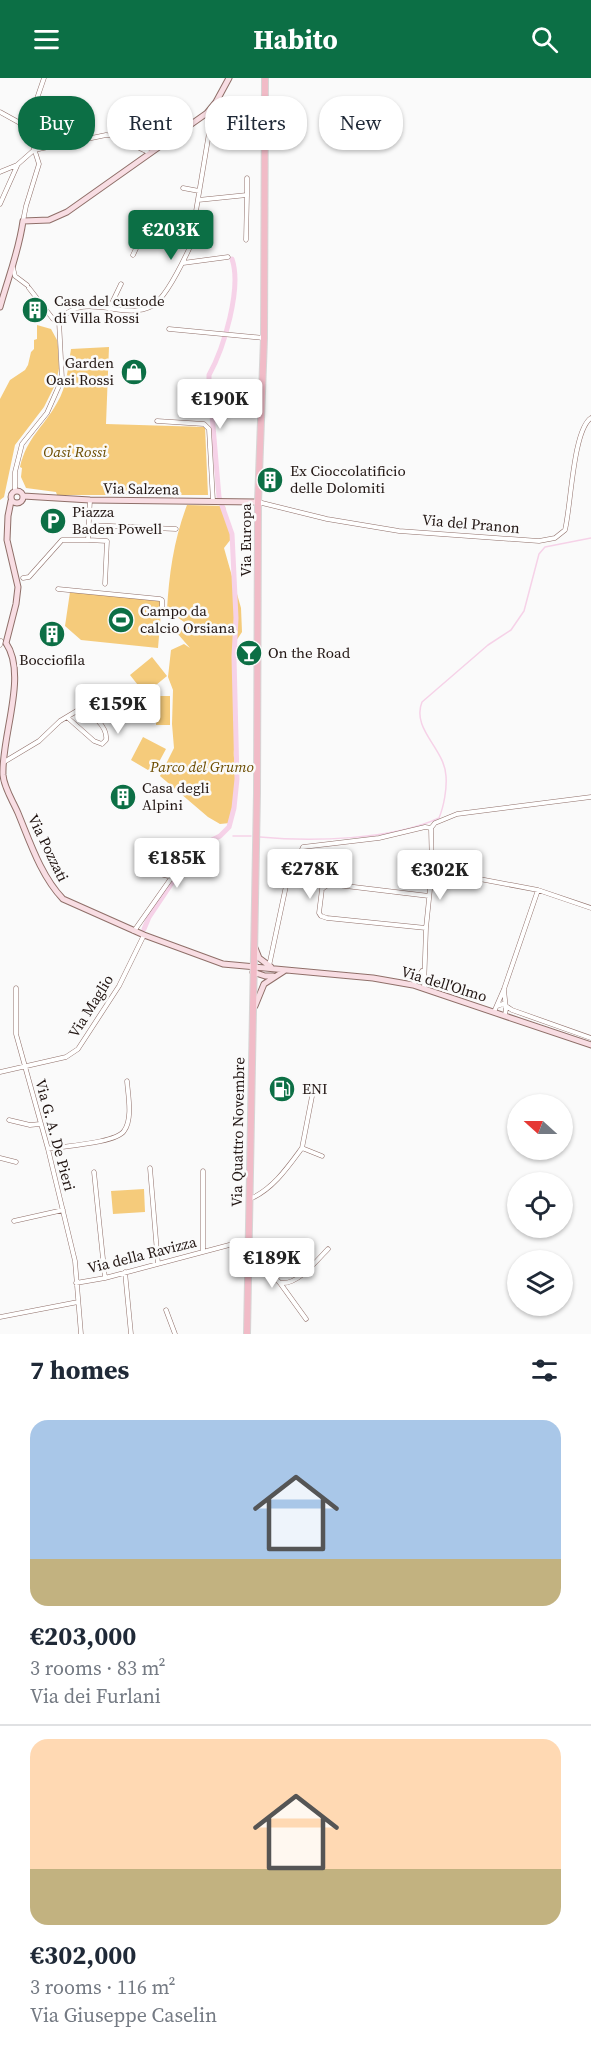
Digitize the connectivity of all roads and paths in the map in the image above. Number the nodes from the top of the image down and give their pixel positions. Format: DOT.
graph roads {
  1 [pos="44,78"];
  2 [pos="229,78"];
  3 [pos="265,78"];
  4 [pos="38,96"];
  5 [pos="219,96"];
  6 [pos="0,112"];
  7 [pos="205,114"];
  8 [pos="18,122"];
  9 [pos="95,137"];
  10 [pos="34,150"];
  11 [pos="206,150"];
  12 [pos="150,153"];
  13 [pos="17,165"];
  14 [pos="0,172"];
  15 [pos="247,178"];
  16 [pos="183,188"];
  17 [pos="199,191"];
  18 [pos="247,195"];
  19 [pos="198,200"];
  20 [pos="0,204"];
  21 [pos="23,221"];
  22 [pos="246,240"];
  23 [pos="190,247"];
  24 [pos="133,255"];
  25 [pos="228,257"];
  26 [pos="183,263"];
  27 [pos="13,268"];
  28 [pos="121,284"];
  29 [pos="0,307"];
  30 [pos="109,309"];
  31 [pos="59,321"];
  32 [pos="169,329"];
  33 [pos="264,338"];
  34 [pos="591,418"];
  35 [pos="157,421"];
  36 [pos="15,490"];
  37 [pos="23,496"];
  38 [pos="90,500"];
  39 [pos="11,501"];
  40 [pos="215,502"];
  41 [pos="258,502"];
  42 [pos="18,503"];
  43 [pos="8,519"];
  44 [pos="89,525"];
  45 [pos="176,529"];
  46 [pos="88,540"];
  47 [pos="23,578"];
  48 [pos="105,584"];
  49 [pos="58,589"];
  50 [pos="162,610"];
  51 [pos="2,643"];
  52 [pos="68,718"];
  53 [pos="4,762"];
  54 [pos="3,784"];
  55 [pos="591,797"];
  56 [pos="431,828"];
  57 [pos="187,856"];
  58 [pos="141,869"];
  59 [pos="432,870"];
  60 [pos="172,877"];
  61 [pos="538,890"];
  62 [pos="429,896"];
  63 [pos="591,908"];
  64 [pos="426,928"];
  65 [pos="134,931"];
  66 [pos="144,935"];
  67 [pos="253,944"];
  68 [pos="272,968"];
  69 [pos="253,969"];
  70 [pos="285,970"];
  71 [pos="423,970"];
  72 [pos="273,976"];
  73 [pos="413,985"];
  74 [pos="16,988"];
  75 [pos="424,988"];
  76 [pos="504,989"];
  77 [pos="506,1006"];
  78 [pos="495,1009"];
  79 [pos="505,1015"];
  80 [pos="252,1016"];
  81 [pos="591,1038"];
  82 [pos="591,1045"];
  83 [pos="24,1067"];
  84 [pos="0,1072"];
  85 [pos="127,1081"];
  86 [pos="314,1086"];
  87 [pos="9,1120"];
  88 [pos="40,1124"];
  89 [pos="302,1148"];
  90 [pos="48,1149"];
  91 [pos="321,1156"];
  92 [pos="0,1158"];
  93 [pos="16,1162"];
  94 [pos="150,1168"];
  95 [pos="203,1171"];
  96 [pos="94,1172"];
  97 [pos="249,1200"];
  98 [pos="63,1210"];
  99 [pos="14,1221"];
  100 [pos="249,1240"];
  101 [pos="328,1249"];
  102 [pos="249,1250"];
  103 [pos="203,1252"];
  104 [pos="158,1264"];
  105 [pos="125,1272"];
  106 [pos="105,1278"];
  107 [pos="76,1283"];
  108 [pos="280,1283"];
  109 [pos="78,1302"];
  110 [pos="166,1310"];
  111 [pos="0,1317"];
  112 [pos="306,1319"];
  113 [pos="81,1334"];
  114 [pos="131,1334"];
  115 [pos="175,1334"];
  116 [pos="247,1334"];
  1 -- 4 [label="street"];
  2 -- 5 [label="street"];
  3 -- 33 [label="main road, Via Europa"];
  6 -- 8 [label="street"];
  7 -- 12 [label="street"];
  9 -- 12 [label="street"];
  10 -- 13 [label="street"];
  10 -- 21 [label="street"];
  11 -- 17 [label="street"];
  12 -- 21 [label="street"];
  13 -- 14 [label="street"];
  13 -- 20 [label="street"];
  15 -- 18 [label="street"];
  16 -- 17 [label="street"];
  17 -- 19 [label="street"];
  18 -- 19 [label="street"];
  18 -- 22 [label="street"];
  19 -- 23 [label="street"];
  21 -- 27 [label="street"];
  23 -- 24 [label="street"];
  23 -- 26 [label="street"];
  25 -- 26 [label="street"];
  26 -- 30 [label="street"];
  27 -- 29 [label="street"];
  27 -- 31 [label="street"];
  28 -- 30 [label="street"];
  30 -- 31 [label="street"];
  31 -- 36 [label="street"];
  32 -- 33 [label="street"];
  33 -- 41 [label="main road, Via Europa"];
  34 -- 41 [label="street, Via del Pranon"];
  35 -- 40 [label="street"];
  36 -- 37 [label="street"];
  36 -- 39 [label="street"];
  37 -- 38 [label="street, Via Salzena"];
  37 -- 42 [label="street"];
  38 -- 40 [label="street, Via Salzena"];
  38 -- 44 [label="street"];
  39 -- 42 [label="street"];
  39 -- 43 [label="street"];
  40 -- 41 [label="street, Via Salzena"];
  41 -- 67 [label="main road, Via Europa"];
  42 -- 43 [label="street"];
  43 -- 51 [label="street"];
  44 -- 45 [label="street"];
  44 -- 46 [label="street"];
  46 -- 47 [label="street"];
  46 -- 48 [label="street"];
  49 -- 50 [label="street"];
  51 -- 53 [label="street, Via Pozzati"];
  52 -- 52 [label="street"];
  52 -- 53 [label="street"];
  53 -- 54 [label="street, Via Pozzati"];
  54 -- 65 [label="street, Via Pozzati"];
  55 -- 56 [label="street"];
  56 -- 59 [label="street"];
  56 -- 68 [label="street"];
  57 -- 60 [label="street"];
  58 -- 60 [label="street"];
  59 -- 61 [label="street"];
  59 -- 62 [label="street"];
  60 -- 65 [label="street"];
  61 -- 63 [label="street"];
  61 -- 76 [label="street"];
  62 -- 64 [label="street"];
  62 -- 64 [label="street"];
  64 -- 71 [label="street"];
  65 -- 66 [label="street, Via Pozzati"];
  66 -- 69 [label="street, Via Pozzati"];
  66 -- 83 [label="street, Via Maglio"];
  67 -- 68 [label="street"];
  67 -- 69 [label="main road, Via Europa"];
  68 -- 69 [label="street, Via dell'Olmo"];
  68 -- 70 [label="street, Via dell'Olmo"];
  69 -- 72 [label="street"];
  69 -- 80 [label="main road, Via Quattro Novembre"];
  70 -- 72 [label="street"];
  70 -- 73 [label="street, Via dell'Olmo"];
  71 -- 73 [label="street"];
  71 -- 75 [label="street"];
  72 -- 80 [label="street"];
  73 -- 75 [label="street, Via dell'Olmo"];
  74 -- 83 [label="street, Via G. A. De Pieri"];
  75 -- 78 [label="street, Via dell'Olmo"];
  76 -- 77 [label="street"];
  76 -- 78 [label="street"];
  77 -- 78 [label="street"];
  77 -- 79 [label="street"];
  77 -- 81 [label="street, Via dell'Olmo"];
  78 -- 79 [label="street, Via dell'Olmo"];
  79 -- 82 [label="street, Via dell'Olmo"];
  80 -- 97 [label="main road, Via Quattro Novembre"];
  83 -- 84 [label="street, Via Maglio"];
  83 -- 88 [label="street, Via G. A. De Pieri"];
  85 -- 90 [label="street"];
  86 -- 89 [label="street"];
  87 -- 88 [label="street"];
  88 -- 90 [label="street, Via G. A. De Pieri"];
  89 -- 91 [label="street"];
  89 -- 97 [label="street"];
  90 -- 98 [label="street, Via G. A. De Pieri"];
  92 -- 93 [label="street"];
  94 -- 104 [label="street"];
  95 -- 103 [label="street"];
  96 -- 106 [label="street"];
  97 -- 100 [label="main road, Via Quattro Novembre"];
  98 -- 99 [label="street, Via G. A. De Pieri"];
  98 -- 107 [label="street, Via G. A. De Pieri"];
  100 -- 102 [label="main road, Via Quattro Novembre"];
  100 -- 103 [label="street, Via della Ravizza"];
  101 -- 108 [label="street"];
  102 -- 108 [label="street"];
  102 -- 116 [label="main road, Via Quattro Novembre"];
  103 -- 104 [label="street, Via della Ravizza"];
  104 -- 105 [label="street, Via della Ravizza"];
  105 -- 106 [label="street, Via della Ravizza"];
  105 -- 114 [label="street"];
  106 -- 107 [label="street, Via della Ravizza"];
  107 -- 109 [label="street, Via G. A. De Pieri"];
  108 -- 112 [label="street"];
  109 -- 111 [label="street"];
  109 -- 113 [label="street, Via G. A. De Pieri"];
  110 -- 115 [label="street"];
}
